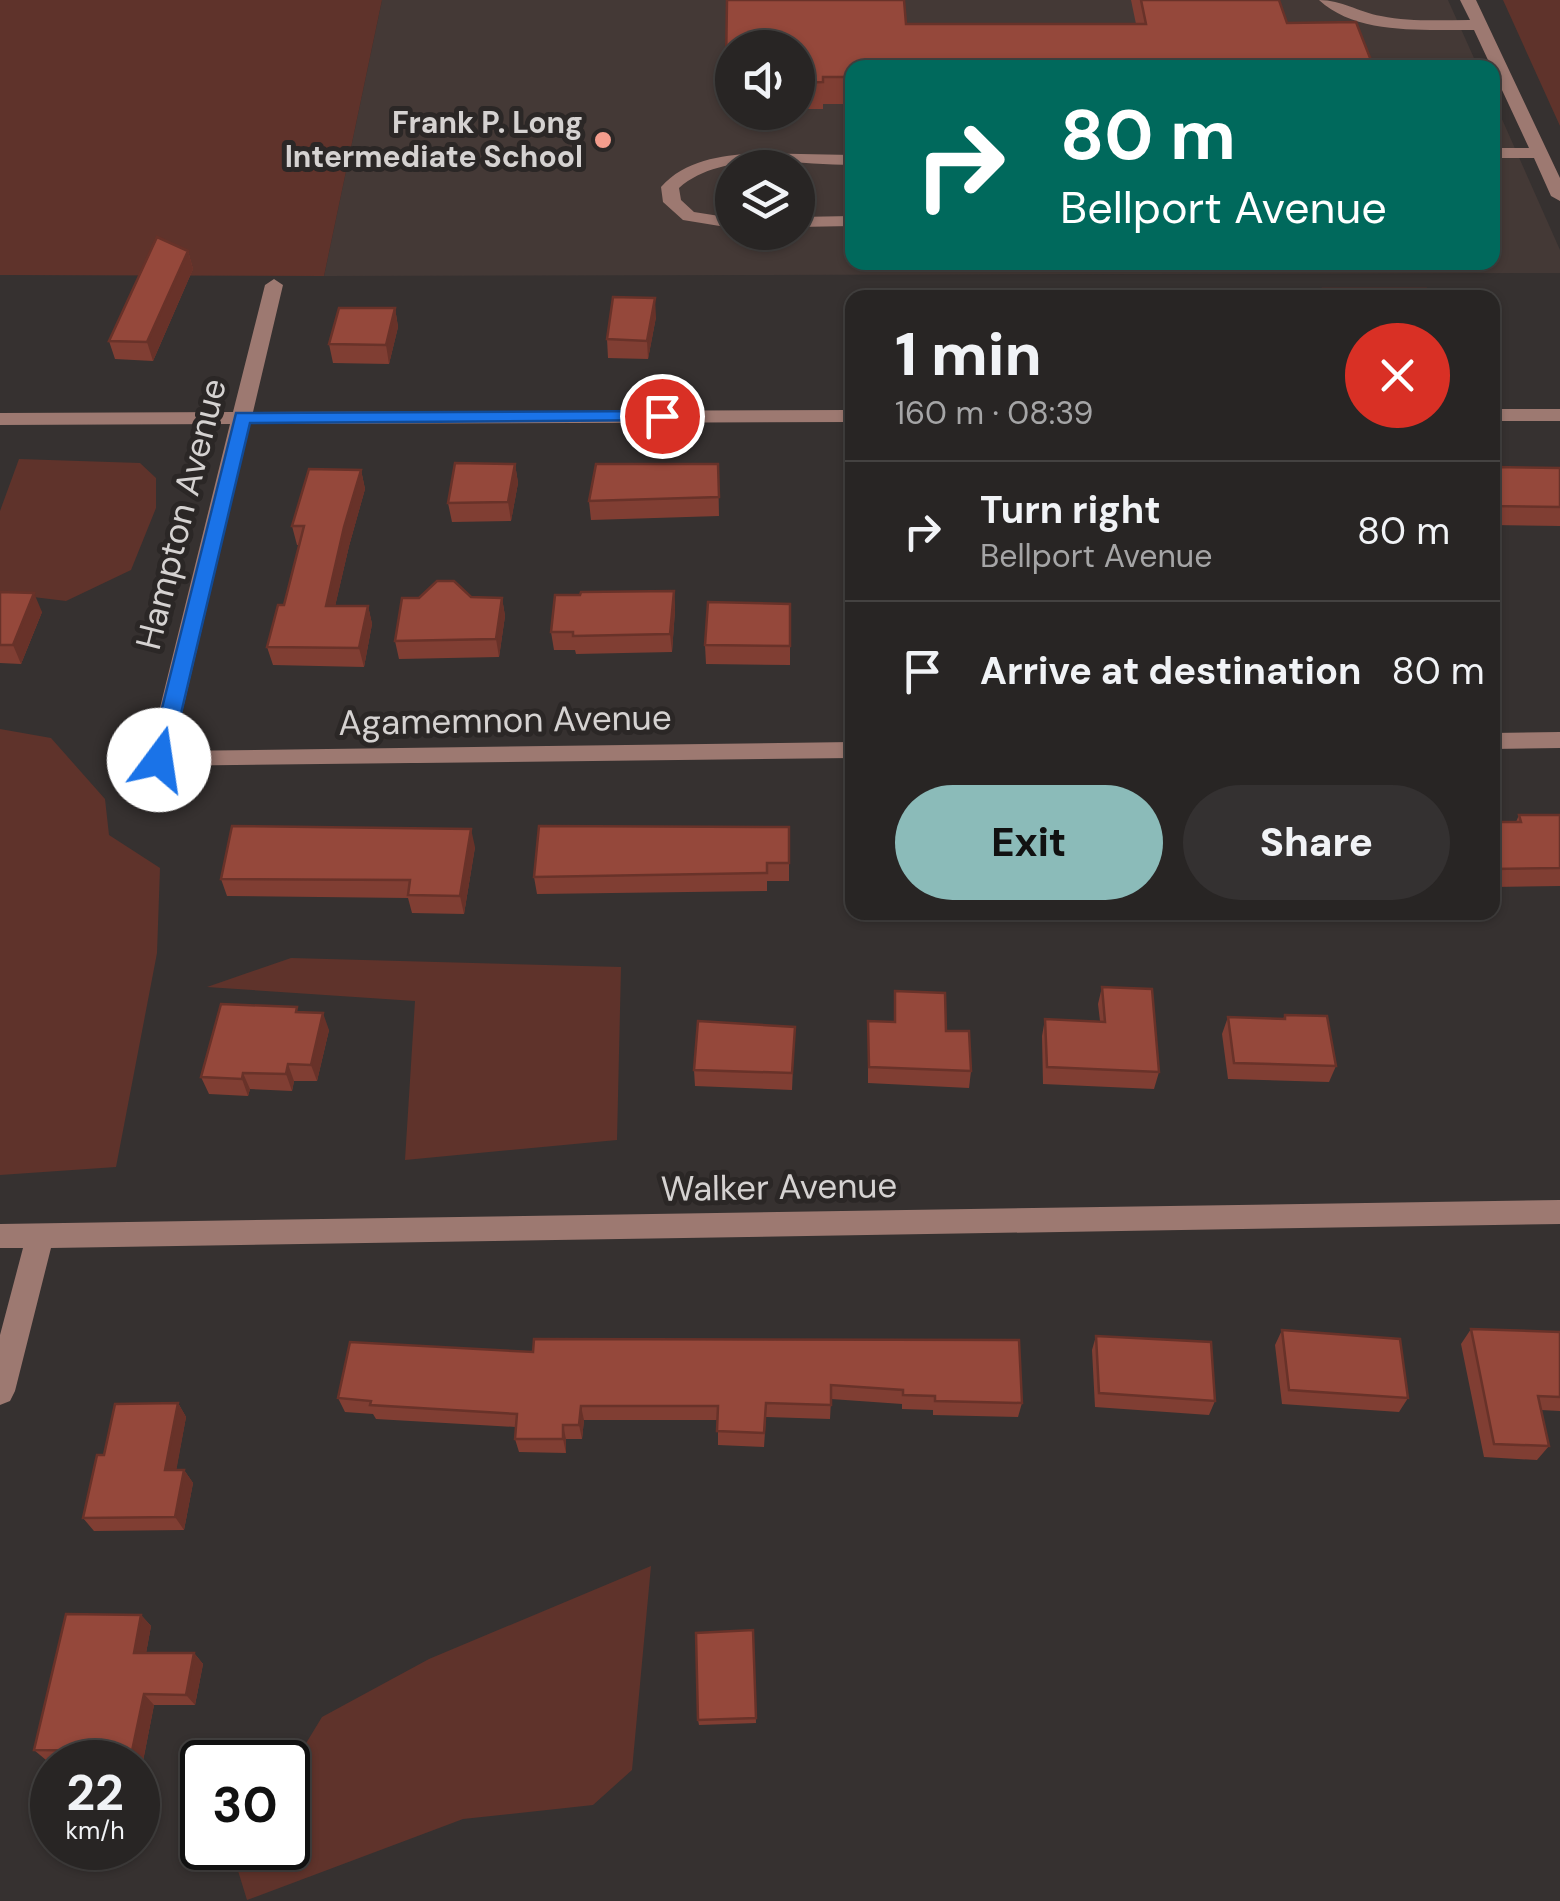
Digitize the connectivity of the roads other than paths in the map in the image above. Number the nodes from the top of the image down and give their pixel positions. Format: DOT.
graph roads {
  1 [pos="1327,0"];
  2 [pos="1468,0"];
  3 [pos="1480,25"];
  4 [pos="1497,60"];
  5 [pos="1500,67"];
  6 [pos="1540,152"];
  7 [pos="1500,153"];
  8 [pos="845,160"];
  9 [pos="815,161"];
  10 [pos="715,162"];
  11 [pos="1560,196"];
  12 [pos="715,220"];
  13 [pos="815,222"];
  14 [pos="845,222"];
  15 [pos="274,284"];
  16 [pos="1500,415"];
  17 [pos="1560,415"];
  18 [pos="845,416"];
  19 [pos="242,417"];
  20 [pos="0,420"];
  21 [pos="1560,740"];
  22 [pos="1500,741"];
  23 [pos="845,750"];
  24 [pos="159,760"];
  25 [pos="1560,1212"];
  26 [pos="0,1236"];
  27 [pos="40,1236"];
  28 [pos="0,1391"];
  1 -- 3 [label="street"];
  2 -- 3 [label="street"];
  3 -- 4 [label="street"];
  5 -- 6 [label="street"];
  6 -- 7 [label="street"];
  6 -- 11 [label="street"];
  8 -- 9 [label="street"];
  10 -- 12 [label="street"];
  13 -- 14 [label="street"];
  15 -- 19 [label="street, Hampton Avenue"];
  16 -- 17 [label="street"];
  18 -- 19 [label="street"];
  19 -- 20 [label="street"];
  19 -- 24 [label="street, Hampton Avenue"];
  21 -- 22 [label="street"];
  23 -- 24 [label="street, Agamemnon Avenue"];
  25 -- 27 [label="street, Walker Avenue"];
  26 -- 27 [label="street, Walker Avenue"];
  27 -- 28 [label="street"];
}
